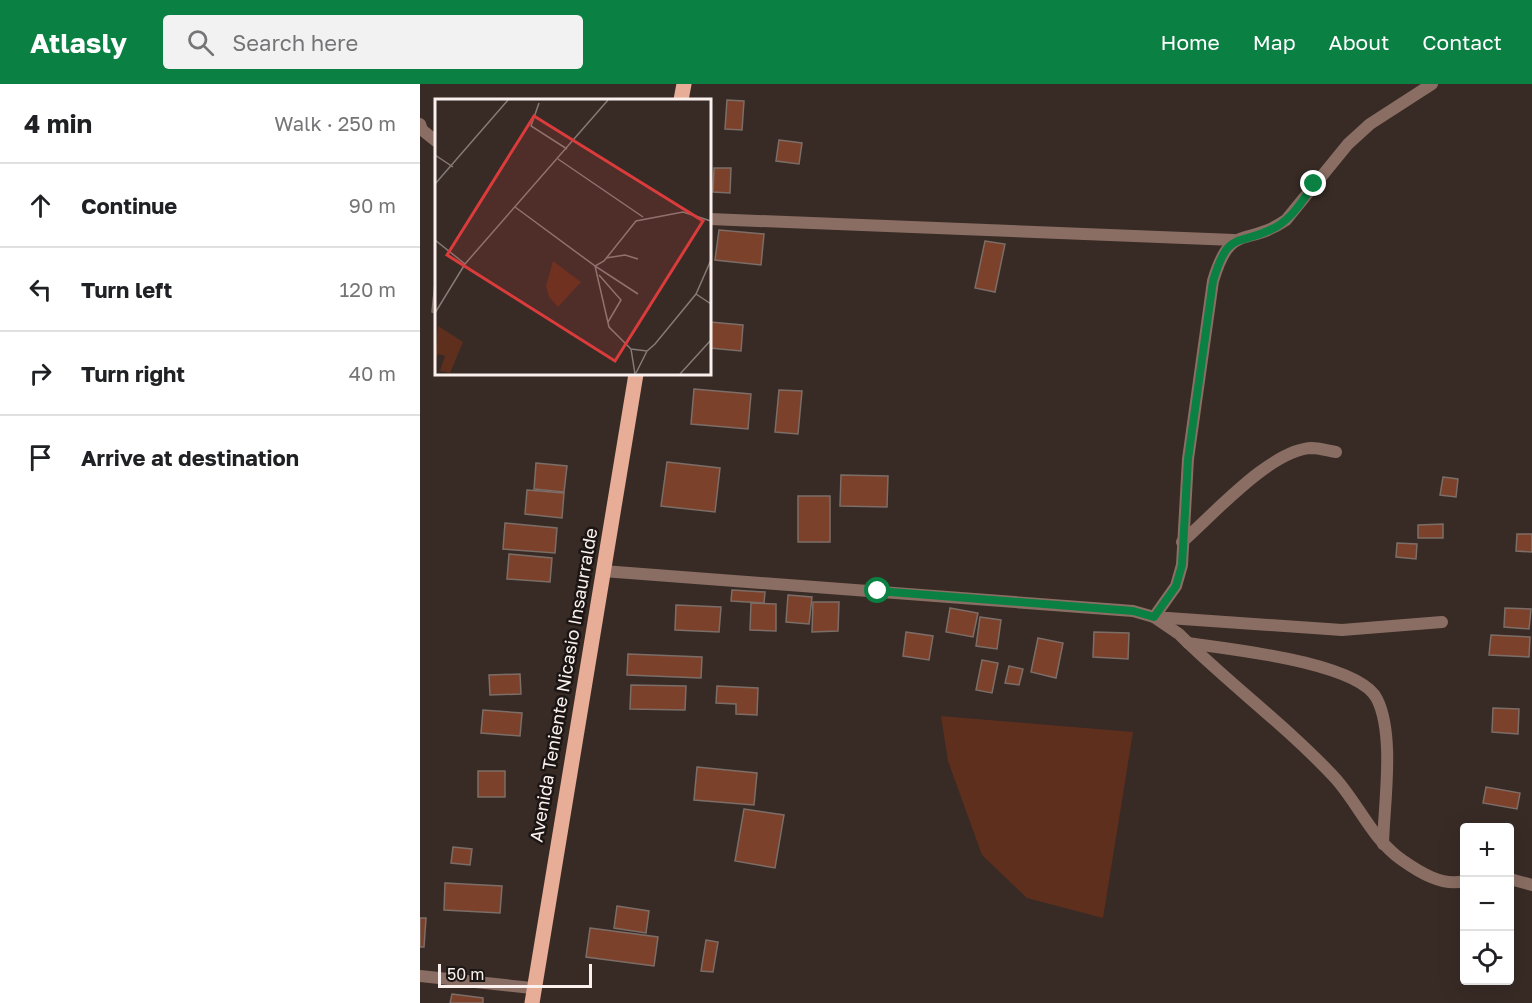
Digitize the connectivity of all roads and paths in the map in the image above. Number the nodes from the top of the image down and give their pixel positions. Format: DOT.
graph roads {
  1 [pos="684,84"];
  2 [pos="1432,84"];
  3 [pos="681,99"];
  4 [pos="420,124"];
  5 [pos="435,140"];
  6 [pos="711,219"];
  7 [pos="1234,240"];
  8 [pos="636,375"];
  9 [pos="1335,452"];
  10 [pos="1182,542"];
  11 [pos="603,571"];
  12 [pos="1154,617"];
  13 [pos="1442,622"];
  14 [pos="1188,643"];
  15 [pos="1383,844"];
  16 [pos="1514,880"];
  17 [pos="1460,882"];
  18 [pos="1532,885"];
  19 [pos="420,976"];
  20 [pos="532,995"];
  1 -- 3 [label="main road"];
  2 -- 7 [label="street"];
  4 -- 5 [label="street"];
  6 -- 7 [label="street"];
  7 -- 10 [label="street"];
  8 -- 11 [label="main road, Avenida Teniente Nicasio Insaurralde"];
  9 -- 10 [label="street"];
  10 -- 12 [label="street"];
  11 -- 12 [label="street"];
  11 -- 20 [label="main road, Avenida Teniente Nicasio Insaurralde"];
  12 -- 13 [label="street"];
  12 -- 14 [label="street"];
  14 -- 15 [label="street"];
  14 -- 15 [label="street"];
  15 -- 17 [label="street"];
  16 -- 18 [label="street"];
  19 -- 20 [label="street"];
}
